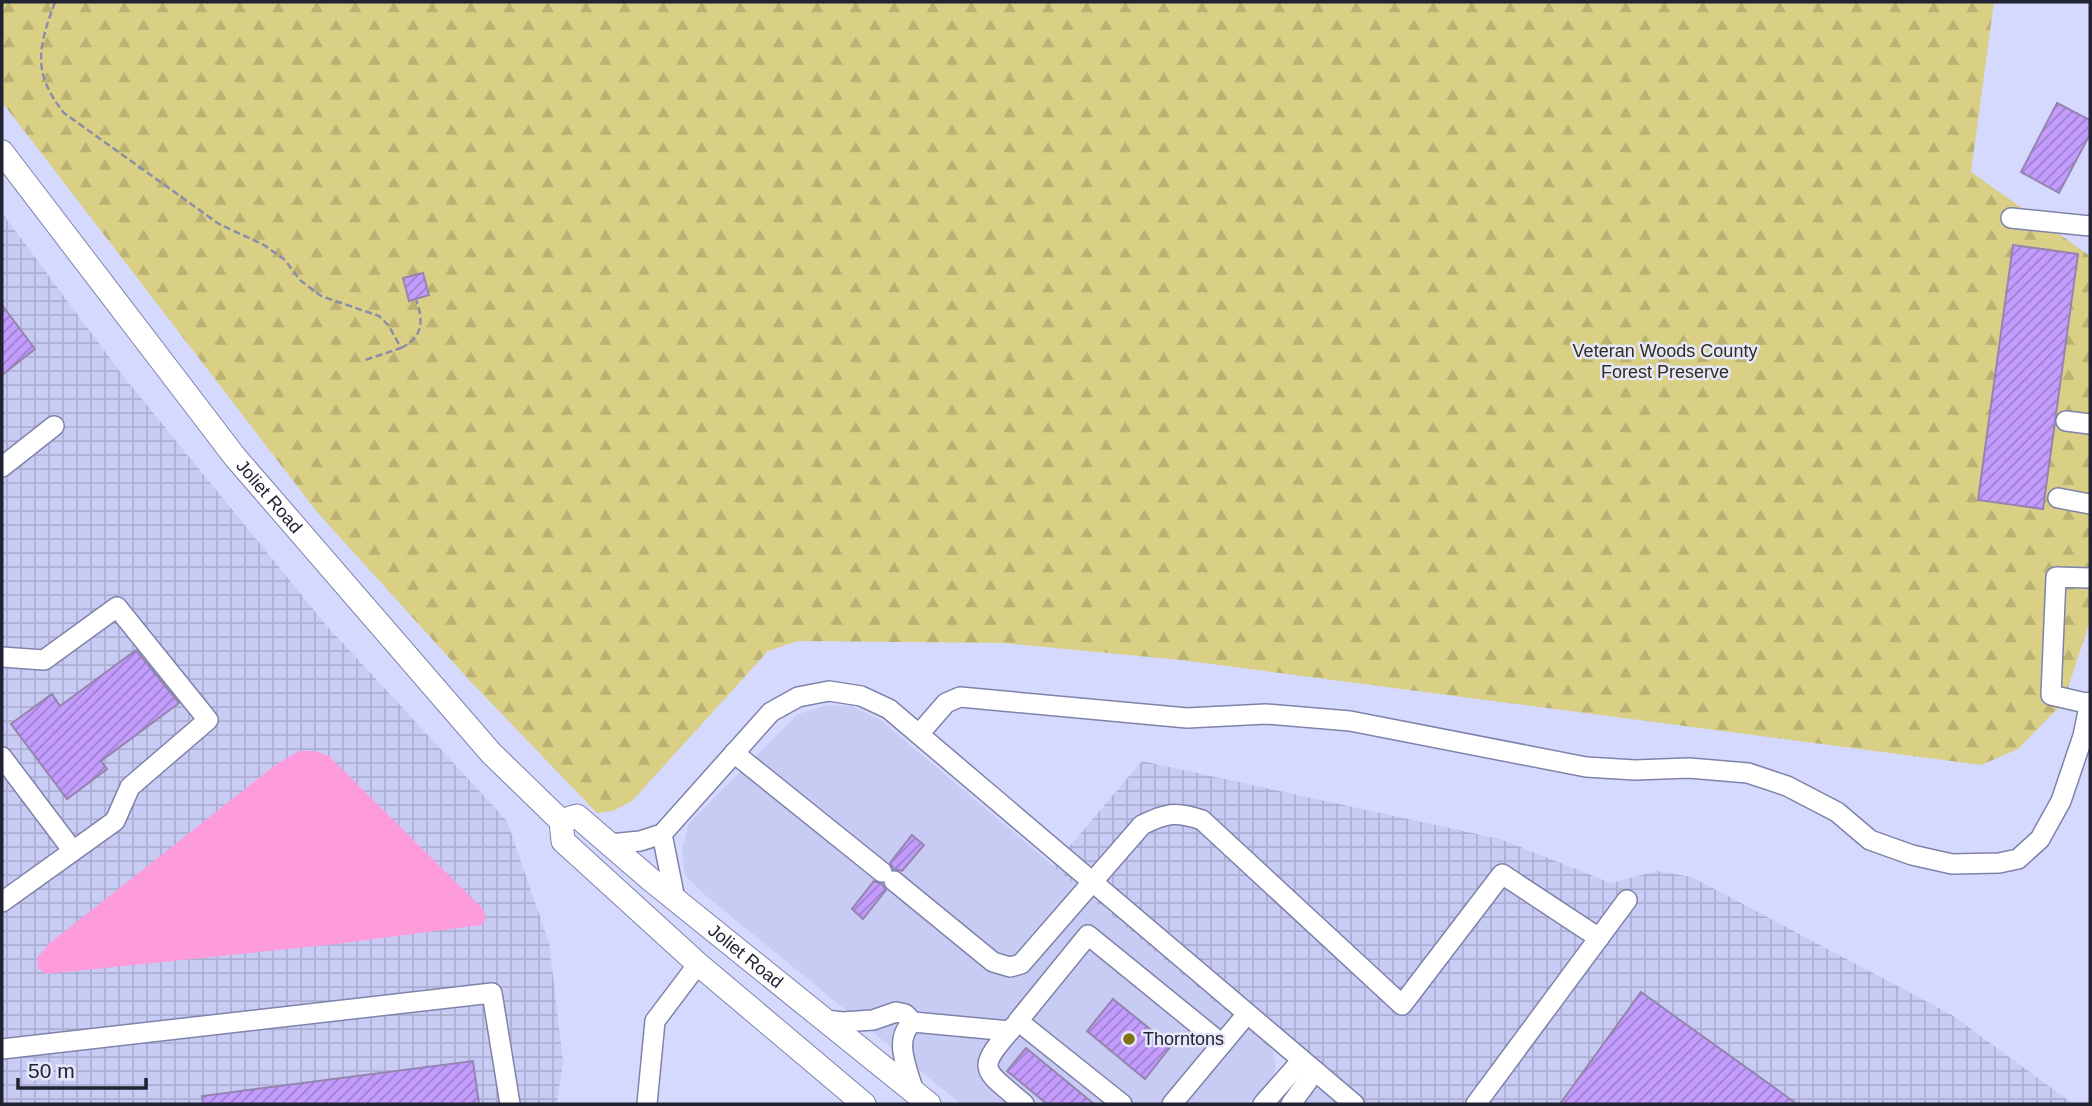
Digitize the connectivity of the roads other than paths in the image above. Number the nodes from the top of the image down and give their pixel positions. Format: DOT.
graph roads {
  1 [pos="2,152"];
  2 [pos="2011,218"];
  3 [pos="2090,226"];
  4 [pos="2066,421"];
  5 [pos="2090,424"];
  6 [pos="54,426"];
  7 [pos="2,467"];
  8 [pos="2058,498"];
  9 [pos="2090,504"];
  10 [pos="2090,578"];
  11 [pos="2,657"];
  12 [pos="2090,703"];
  13 [pos="919,734"];
  14 [pos="734,752"];
  15 [pos="2,757"];
  16 [pos="561,821"];
  17 [pos="662,834"];
  18 [pos="610,844"];
  19 [pos="73,851"];
  20 [pos="1093,883"];
  21 [pos="675,899"];
  22 [pos="1627,900"];
  23 [pos="2,902"];
  24 [pos="1599,938"];
  25 [pos="698,964"];
  26 [pos="1247,1014"];
  27 [pos="825,1020"];
  28 [pos="913,1022"];
  29 [pos="1014,1026"];
  30 [pos="1222,1044"];
  31 [pos="2,1049"];
  32 [pos="1308,1066"];
  33 [pos="921,1098"];
  34 [pos="510,1104"];
  35 [pos="647,1104"];
  36 [pos="864,1104"];
  37 [pos="1024,1104"];
  38 [pos="1122,1104"];
  39 [pos="1172,1104"];
  40 [pos="1263,1104"];
  41 [pos="1292,1104"];
  42 [pos="1354,1104"];
  43 [pos="1476,1104"];
  1 -- 16 [label="main road, Joliet Road"];
  2 -- 3 [label="lane"];
  4 -- 5 [label="lane"];
  6 -- 7 [label="lane"];
  8 -- 9 [label="lane"];
  10 -- 12 [label="lane"];
  11 -- 19 [label="lane"];
  12 -- 13 [label="lane"];
  13 -- 14 [label="lane"];
  13 -- 20 [label="lane"];
  14 -- 17 [label="lane"];
  14 -- 20 [label="lane"];
  15 -- 19 [label="lane"];
  16 -- 18 [label="main road, Joliet Road"];
  16 -- 25 [label="main road, Joliet Road"];
  17 -- 18 [label="lane"];
  17 -- 21 [label="lane"];
  18 -- 21 [label="main road, Joliet Road"];
  19 -- 23 [label="lane"];
  20 -- 24 [label="lane"];
  20 -- 26 [label="lane"];
  21 -- 27 [label="main road, Joliet Road"];
  22 -- 24 [label="lane"];
  24 -- 43 [label="lane"];
  25 -- 35 [label="lane"];
  25 -- 36 [label="main road, Joliet Road"];
  26 -- 30 [label="lane"];
  26 -- 32 [label="lane"];
  27 -- 28 [label="lane"];
  27 -- 33 [label="main road, Joliet Road"];
  28 -- 29 [label="lane"];
  28 -- 33 [label="lane"];
  29 -- 30 [label="lane"];
  29 -- 37 [label="lane"];
  29 -- 38 [label="lane"];
  30 -- 39 [label="lane"];
  31 -- 34 [label="lane"];
  32 -- 40 [label="lane"];
  32 -- 41 [label="lane"];
  32 -- 42 [label="lane"];
}
